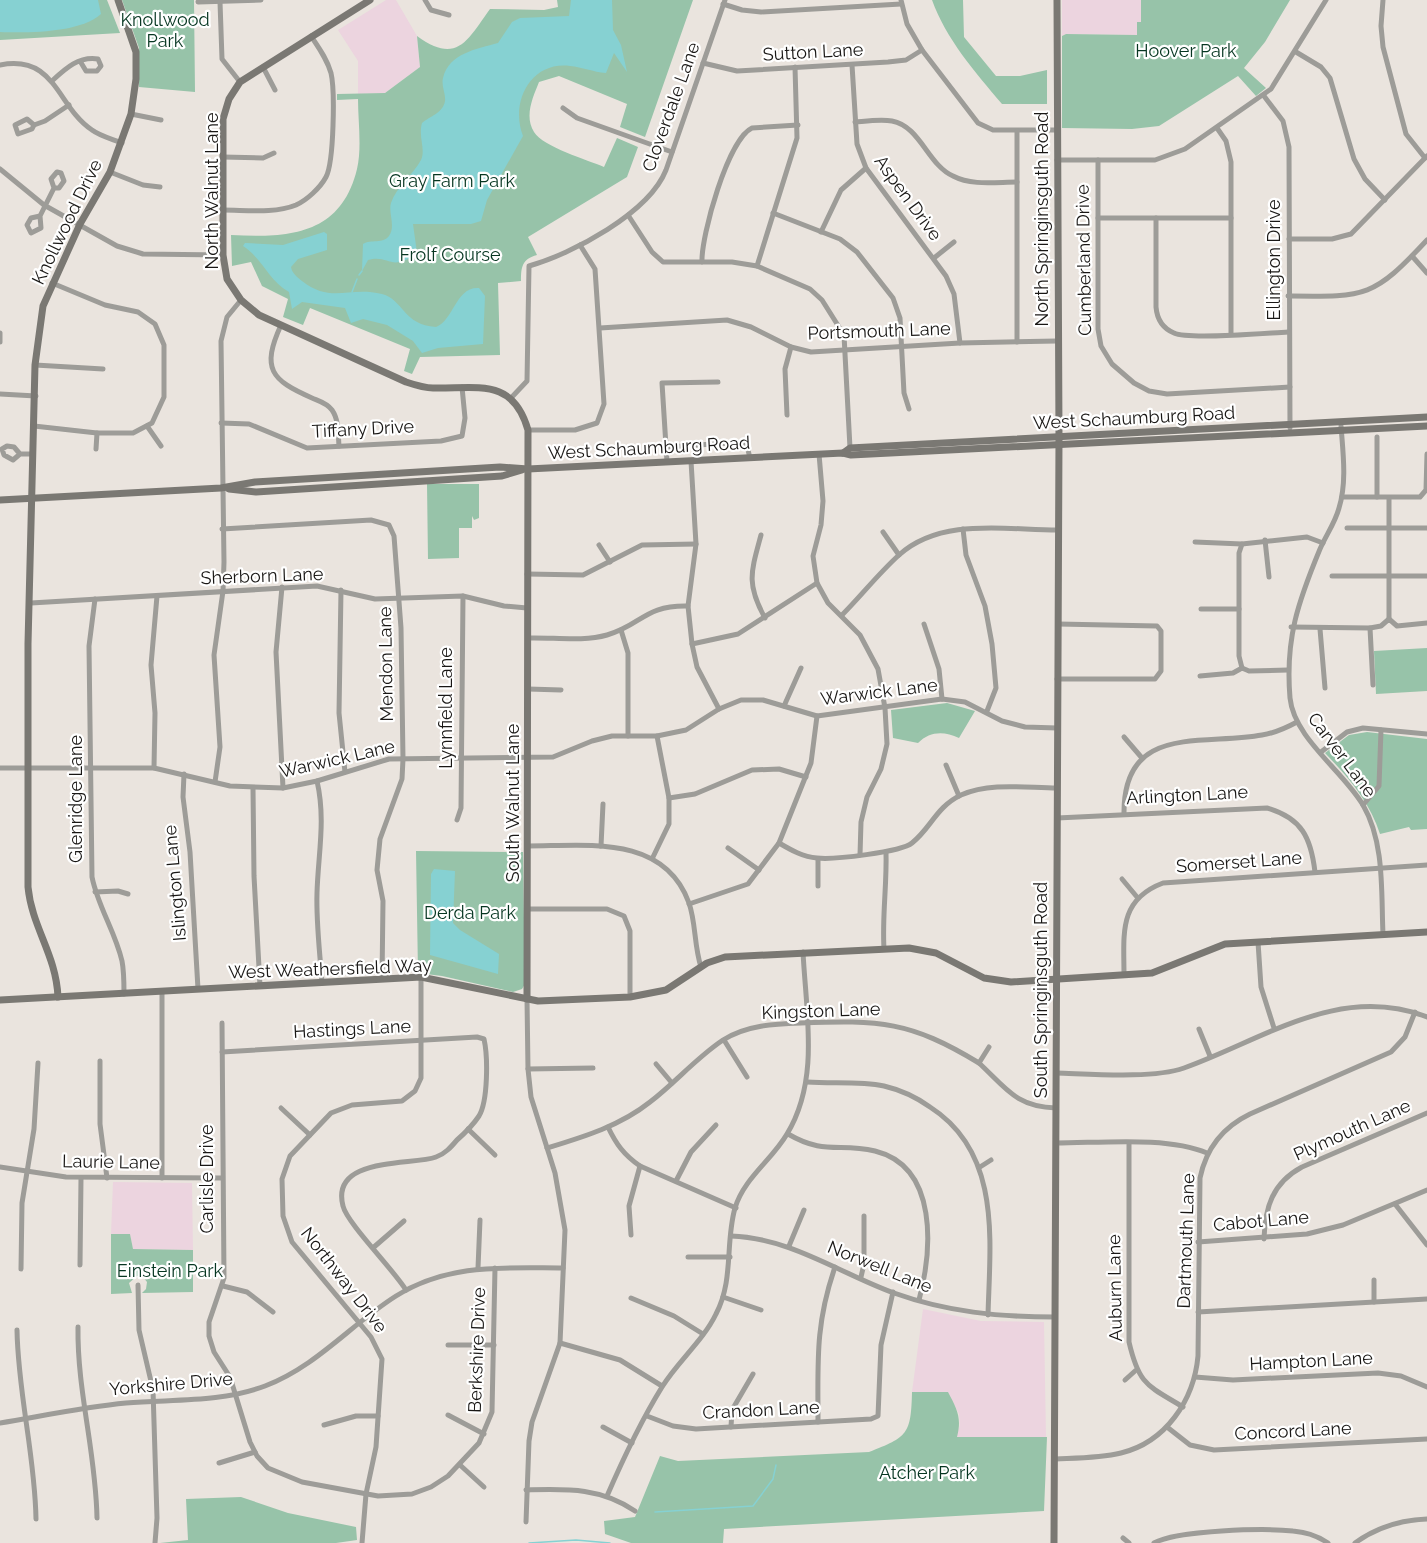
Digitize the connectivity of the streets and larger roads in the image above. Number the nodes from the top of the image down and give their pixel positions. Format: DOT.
graph roads {
  1 [pos="118,0"];
  2 [pos="261,0"];
  3 [pos="370,0"];
  4 [pos="425,0"];
  5 [pos="1058,0"];
  6 [pos="1326,0"];
  7 [pos="1383,0"];
  8 [pos="198,2"];
  9 [pos="220,2"];
  10 [pos="724,2"];
  11 [pos="901,2"];
  12 [pos="448,15"];
  13 [pos="311,36"];
  14 [pos="922,50"];
  15 [pos="1296,52"];
  16 [pos="80,61"];
  17 [pos="703,63"];
  18 [pos="852,64"];
  19 [pos="0,65"];
  20 [pos="263,67"];
  21 [pos="795,68"];
  22 [pos="53,80"];
  23 [pos="240,82"];
  24 [pos="275,90"];
  25 [pos="1264,96"];
  26 [pos="69,105"];
  27 [pos="563,108"];
  28 [pos="131,114"];
  29 [pos="161,120"];
  30 [pos="855,122"];
  31 [pos="34,125"];
  32 [pos="798,125"];
  33 [pos="1217,128"];
  34 [pos="1057,130"];
  35 [pos="1017,131"];
  36 [pos="122,143"];
  37 [pos="672,152"];
  38 [pos="274,153"];
  39 [pos="223,157"];
  40 [pos="1426,157"];
  41 [pos="1057,160"];
  42 [pos="1098,160"];
  43 [pos="866,168"];
  44 [pos="110,171"];
  45 [pos="1,172"];
  46 [pos="1017,182"];
  47 [pos="54,188"];
  48 [pos="160,188"];
  49 [pos="1385,200"];
  50 [pos="44,206"];
  51 [pos="223,210"];
  52 [pos="773,213"];
  53 [pos="628,215"];
  54 [pos="40,216"];
  55 [pos="1098,218"];
  56 [pos="1156,218"];
  57 [pos="1231,218"];
  58 [pos="80,224"];
  59 [pos="821,232"];
  60 [pos="1289,239"];
  61 [pos="1427,240"];
  62 [pos="954,242"];
  63 [pos="580,244"];
  64 [pos="223,255"];
  65 [pos="1412,256"];
  66 [pos="934,258"];
  67 [pos="702,262"];
  68 [pos="757,266"];
  69 [pos="1427,273"];
  70 [pos="52,283"];
  71 [pos="1288,296"];
  72 [pos="241,300"];
  73 [pos="280,325"];
  74 [pos="600,328"];
  75 [pos="1288,332"];
  76 [pos="0,333"];
  77 [pos="1231,334"];
  78 [pos="1057,341"];
  79 [pos="0,342"];
  80 [pos="1017,342"];
  81 [pos="960,343"];
  82 [pos="791,347"];
  83 [pos="902,347"];
  84 [pos="844,350"];
  85 [pos="36,365"];
  86 [pos="103,369"];
  87 [pos="718,382"];
  88 [pos="462,387"];
  89 [pos="1290,387"];
  90 [pos="0,394"];
  91 [pos="36,396"];
  92 [pos="511,398"];
  93 [pos="909,409"];
  94 [pos="787,416"];
  95 [pos="1427,417"];
  96 [pos="1341,422"];
  97 [pos="221,423"];
  98 [pos="34,426"];
  99 [pos="147,426"];
  100 [pos="1427,426"];
  101 [pos="1291,429"];
  102 [pos="528,430"];
  103 [pos="1342,430"];
  104 [pos="97,434"];
  105 [pos="1377,437"];
  106 [pos="1059,441"];
  107 [pos="161,446"];
  108 [pos="339,446"];
  109 [pos="665,447"];
  110 [pos="96,449"];
  111 [pos="847,451"];
  112 [pos="20,454"];
  113 [pos="32,454"];
  114 [pos="819,454"];
  115 [pos="1427,454"];
  116 [pos="750,458"];
  117 [pos="691,461"];
  118 [pos="667,462"];
  119 [pos="528,469"];
  120 [pos="221,488"];
  121 [pos="1341,497"];
  122 [pos="1377,497"];
  123 [pos="32,498"];
  124 [pos="1389,498"];
  125 [pos="0,500"];
  126 [pos="1347,528"];
  127 [pos="1390,528"];
  128 [pos="1427,528"];
  129 [pos="222,529"];
  130 [pos="963,530"];
  131 [pos="1057,530"];
  132 [pos="883,532"];
  133 [pos="761,535"];
  134 [pos="1266,540"];
  135 [pos="1195,542"];
  136 [pos="1323,543"];
  137 [pos="599,544"];
  138 [pos="696,544"];
  139 [pos="1242,544"];
  140 [pos="899,555"];
  141 [pos="610,562"];
  142 [pos="527,574"];
  143 [pos="1332,576"];
  144 [pos="1427,576"];
  145 [pos="1269,577"];
  146 [pos="1390,577"];
  147 [pos="817,583"];
  148 [pos="282,587"];
  149 [pos="341,590"];
  150 [pos="223,591"];
  151 [pos="157,596"];
  152 [pos="463,596"];
  153 [pos="94,599"];
  154 [pos="399,599"];
  155 [pos="31,603"];
  156 [pos="688,606"];
  157 [pos="527,608"];
  158 [pos="1201,609"];
  159 [pos="1239,609"];
  160 [pos="842,615"];
  161 [pos="765,618"];
  162 [pos="1389,619"];
  163 [pos="1427,623"];
  164 [pos="924,624"];
  165 [pos="1058,624"];
  166 [pos="1291,627"];
  167 [pos="1370,628"];
  168 [pos="1320,629"];
  169 [pos="621,630"];
  170 [pos="528,638"];
  171 [pos="692,644"];
  172 [pos="801,668"];
  173 [pos="1242,668"];
  174 [pos="1288,670"];
  175 [pos="1200,676"];
  176 [pos="1057,679"];
  177 [pos="1373,685"];
  178 [pos="1325,687"];
  179 [pos="528,690"];
  180 [pos="561,690"];
  181 [pos="942,699"];
  182 [pos="784,706"];
  183 [pos="885,708"];
  184 [pos="719,709"];
  185 [pos="987,711"];
  186 [pos="817,716"];
  187 [pos="1297,722"];
  188 [pos="1057,728"];
  189 [pos="1381,730"];
  190 [pos="1427,734"];
  191 [pos="628,736"];
  192 [pos="657,736"];
  193 [pos="1124,737"];
  194 [pos="1322,752"];
  195 [pos="1142,758"];
  196 [pos="403,759"];
  197 [pos="462,759"];
  198 [pos="528,759"];
  199 [pos="946,765"];
  200 [pos="0,768"];
  201 [pos="27,768"];
  202 [pos="92,768"];
  203 [pos="154,768"];
  204 [pos="345,772"];
  205 [pos="184,774"];
  206 [pos="806,777"];
  207 [pos="215,782"];
  208 [pos="316,782"];
  209 [pos="253,788"];
  210 [pos="283,788"];
  211 [pos="1057,788"];
  212 [pos="959,796"];
  213 [pos="669,798"];
  214 [pos="603,804"];
  215 [pos="1363,805"];
  216 [pos="1124,814"];
  217 [pos="1057,818"];
  218 [pos="458,820"];
  219 [pos="779,843"];
  220 [pos="528,846"];
  221 [pos="601,846"];
  222 [pos="728,848"];
  223 [pos="886,852"];
  224 [pos="860,855"];
  225 [pos="653,857"];
  226 [pos="818,859"];
  227 [pos="1427,865"];
  228 [pos="1379,868"];
  229 [pos="759,870"];
  230 [pos="1315,872"];
  231 [pos="1122,879"];
  232 [pos="818,886"];
  233 [pos="95,892"];
  234 [pos="128,894"];
  235 [pos="1137,897"];
  236 [pos="689,904"];
  237 [pos="528,909"];
  238 [pos="1427,932"];
  239 [pos="1383,934"];
  240 [pos="1258,942"];
  241 [pos="884,949"];
  242 [pos="803,952"];
  243 [pos="701,967"];
  244 [pos="1124,975"];
  245 [pos="421,977"];
  246 [pos="382,980"];
  247 [pos="1057,980"];
  248 [pos="322,983"];
  249 [pos="260,986"];
  250 [pos="198,989"];
  251 [pos="162,991"];
  252 [pos="124,994"];
  253 [pos="58,997"];
  254 [pos="630,997"];
  255 [pos="527,999"];
  256 [pos="0,1000"];
  257 [pos="1415,1012"];
  258 [pos="1427,1017"];
  259 [pos="222,1023"];
  260 [pos="807,1023"];
  261 [pos="1274,1028"];
  262 [pos="1199,1029"];
  263 [pos="420,1040"];
  264 [pos="724,1040"];
  265 [pos="989,1047"];
  266 [pos="222,1052"];
  267 [pos="1210,1056"];
  268 [pos="100,1061"];
  269 [pos="38,1063"];
  270 [pos="979,1063"];
  271 [pos="656,1064"];
  272 [pos="593,1068"];
  273 [pos="528,1070"];
  274 [pos="1056,1073"];
  275 [pos="747,1077"];
  276 [pos="807,1082"];
  277 [pos="672,1083"];
  278 [pos="281,1108"];
  279 [pos="1056,1108"];
  280 [pos="1427,1113"];
  281 [pos="716,1125"];
  282 [pos="608,1128"];
  283 [pos="468,1130"];
  284 [pos="788,1134"];
  285 [pos="310,1135"];
  286 [pos="1056,1143"];
  287 [pos="1129,1143"];
  288 [pos="547,1148"];
  289 [pos="1207,1153"];
  290 [pos="495,1155"];
  291 [pos="991,1160"];
  292 [pos="640,1166"];
  293 [pos="0,1167"];
  294 [pos="980,1167"];
  295 [pos="26,1173"];
  296 [pos="81,1178"];
  297 [pos="107,1178"];
  298 [pos="162,1178"];
  299 [pos="222,1179"];
  300 [pos="676,1181"];
  301 [pos="1427,1190"];
  302 [pos="1395,1204"];
  303 [pos="736,1208"];
  304 [pos="804,1210"];
  305 [pos="864,1216"];
  306 [pos="480,1220"];
  307 [pos="404,1221"];
  308 [pos="631,1235"];
  309 [pos="731,1236"];
  310 [pos="1264,1239"];
  311 [pos="1198,1242"];
  312 [pos="1427,1245"];
  313 [pos="789,1246"];
  314 [pos="374,1247"];
  315 [pos="688,1257"];
  316 [pos="730,1257"];
  317 [pos="81,1265"];
  318 [pos="835,1267"];
  319 [pos="478,1268"];
  320 [pos="495,1268"];
  321 [pos="563,1268"];
  322 [pos="21,1269"];
  323 [pos="861,1277"];
  324 [pos="1374,1280"];
  325 [pos="138,1285"];
  326 [pos="223,1286"];
  327 [pos="406,1290"];
  328 [pos="893,1292"];
  329 [pos="723,1297"];
  330 [pos="631,1298"];
  331 [pos="1427,1299"];
  332 [pos="919,1300"];
  333 [pos="1374,1302"];
  334 [pos="761,1310"];
  335 [pos="273,1312"];
  336 [pos="1198,1312"];
  337 [pos="988,1315"];
  338 [pos="1055,1317"];
  339 [pos="360,1324"];
  340 [pos="78,1327"];
  341 [pos="17,1330"];
  342 [pos="703,1334"];
  343 [pos="560,1343"];
  344 [pos="448,1345"];
  345 [pos="494,1345"];
  346 [pos="1136,1371"];
  347 [pos="753,1374"];
  348 [pos="1195,1377"];
  349 [pos="1125,1380"];
  350 [pos="662,1386"];
  351 [pos="1427,1387"];
  352 [pos="235,1395"];
  353 [pos="154,1401"];
  354 [pos="1182,1407"];
  355 [pos="85,1408"];
  356 [pos="448,1415"];
  357 [pos="378,1416"];
  358 [pos="647,1416"];
  359 [pos="26,1419"];
  360 [pos="818,1422"];
  361 [pos="0,1424"];
  362 [pos="324,1425"];
  363 [pos="731,1426"];
  364 [pos="603,1427"];
  365 [pos="1167,1427"];
  366 [pos="484,1434"];
  367 [pos="1427,1439"];
  368 [pos="632,1443"];
  369 [pos="255,1452"];
  370 [pos="1056,1459"];
  371 [pos="219,1463"];
  372 [pos="459,1465"];
  373 [pos="484,1487"];
  374 [pos="526,1490"];
  375 [pos="366,1494"];
  376 [pos="607,1496"];
  377 [pos="635,1511"];
  378 [pos="97,1518"];
  379 [pos="36,1519"];
  380 [pos="1427,1519"];
  381 [pos="526,1522"];
  382 [pos="1123,1538"];
  383 [pos="155,1543"];
  384 [pos="362,1543"];
  385 [pos="1054,1543"];
  386 [pos="1130,1543"];
  387 [pos="1154,1543"];
  388 [pos="1328,1543"];
  389 [pos="1355,1543"];
  1 -- 28 [label="street, Knollwood Drive"];
  2 -- 9 [label="street"];
  3 -- 13 [label="street, North Walnut Lane"];
  4 -- 12 [label="street"];
  5 -- 34 [label="street, North Springinsguth Road"];
  6 -- 15 [label="street"];
  7 -- 40 [label="street"];
  8 -- 9 [label="street"];
  9 -- 23 [label="street"];
  10 -- 11 [label="street"];
  10 -- 17 [label="street, Cloverdale Lane"];
  11 -- 14 [label="street"];
  13 -- 20 [label="street, North Walnut Lane"];
  13 -- 51 [label="street"];
  14 -- 18 [label="street, Sutton Lane"];
  14 -- 35 [label="street"];
  15 -- 25 [label="street"];
  15 -- 49 [label="street"];
  16 -- 22 [label="street"];
  17 -- 21 [label="street, Sutton Lane"];
  17 -- 37 [label="street, Cloverdale Lane"];
  18 -- 21 [label="street, Sutton Lane"];
  18 -- 30 [label="street, Aspen Drive"];
  19 -- 22 [label="street"];
  20 -- 23 [label="street, North Walnut Lane"];
  20 -- 24 [label="street"];
  21 -- 32 [label="street"];
  22 -- 26 [label="street"];
  23 -- 39 [label="street, North Walnut Lane"];
  25 -- 33 [label="street"];
  25 -- 60 [label="street, Ellington Drive"];
  26 -- 31 [label="street"];
  26 -- 36 [label="street"];
  27 -- 37 [label="street"];
  28 -- 29 [label="street"];
  28 -- 36 [label="street, Knollwood Drive"];
  30 -- 43 [label="street, Aspen Drive"];
  30 -- 46 [label="street"];
  32 -- 52 [label="street"];
  32 -- 67 [label="street"];
  33 -- 42 [label="street"];
  33 -- 57 [label="street"];
  34 -- 35 [label="street"];
  34 -- 41 [label="street, North Springinsguth Road"];
  35 -- 46 [label="street"];
  36 -- 44 [label="street, Knollwood Drive"];
  37 -- 53 [label="street, Cloverdale Lane"];
  38 -- 39 [label="street"];
  39 -- 51 [label="street, North Walnut Lane"];
  40 -- 49 [label="street"];
  41 -- 42 [label="street"];
  41 -- 78 [label="street, North Springinsguth Road"];
  42 -- 55 [label="street, Cumberland Drive"];
  43 -- 59 [label="street"];
  43 -- 66 [label="street, Aspen Drive"];
  44 -- 48 [label="street"];
  44 -- 58 [label="street, Knollwood Drive"];
  45 -- 50 [label="street"];
  46 -- 80 [label="street"];
  47 -- 50 [label="street"];
  49 -- 60 [label="street"];
  50 -- 54 [label="street"];
  50 -- 58 [label="street"];
  51 -- 64 [label="street, North Walnut Lane"];
  52 -- 59 [label="street"];
  52 -- 68 [label="street"];
  53 -- 63 [label="street, Cloverdale Lane"];
  53 -- 67 [label="street"];
  55 -- 56 [label="street"];
  55 -- 89 [label="street, Cumberland Drive"];
  56 -- 57 [label="street"];
  56 -- 77 [label="street"];
  57 -- 77 [label="street"];
  58 -- 64 [label="street"];
  58 -- 70 [label="street, Knollwood Drive"];
  59 -- 83 [label="street"];
  60 -- 71 [label="street, Ellington Drive"];
  61 -- 65 [label="street"];
  62 -- 66 [label="street"];
  63 -- 74 [label="street"];
  63 -- 92 [label="street, Cloverdale Lane"];
  64 -- 72 [label="street, North Walnut Lane"];
  65 -- 69 [label="street"];
  65 -- 71 [label="street"];
  66 -- 81 [label="street, Aspen Drive"];
  67 -- 68 [label="street"];
  68 -- 84 [label="street"];
  70 -- 85 [label="street, Knollwood Drive"];
  70 -- 99 [label="street"];
  71 -- 75 [label="street, Ellington Drive"];
  72 -- 73 [label="street, North Walnut Lane"];
  72 -- 97 [label="street"];
  73 -- 88 [label="street, North Walnut Lane"];
  73 -- 108 [label="street"];
  74 -- 82 [label="street, Portsmouth Lane"];
  74 -- 102 [label="street"];
  75 -- 77 [label="street"];
  75 -- 89 [label="street, Ellington Drive"];
  76 -- 79 [label="street"];
  78 -- 80 [label="street, Portsmouth Lane"];
  78 -- 106 [label="street, North Springinsguth Road"];
  80 -- 81 [label="street, Portsmouth Lane"];
  81 -- 83 [label="street, Portsmouth Lane"];
  82 -- 84 [label="street, Portsmouth Lane"];
  82 -- 94 [label="street"];
  83 -- 84 [label="street, Portsmouth Lane"];
  83 -- 93 [label="street"];
  84 -- 111 [label="street"];
  85 -- 86 [label="street"];
  85 -- 91 [label="street, Knollwood Drive"];
  87 -- 109 [label="street"];
  88 -- 92 [label="street, North Walnut Lane"];
  88 -- 108 [label="street, Tiffany Drive"];
  89 -- 101 [label="street, Ellington Drive"];
  90 -- 91 [label="street"];
  91 -- 98 [label="street, Knollwood Drive"];
  92 -- 102 [label="street"];
  95 -- 96 [label="street, West Schaumburg Road"];
  96 -- 101 [label="street, West Schaumburg Road"];
  96 -- 103 [label="street, Carver Lane"];
  97 -- 108 [label="street, Tiffany Drive"];
  97 -- 120 [label="street"];
  98 -- 104 [label="street"];
  98 -- 113 [label="street, Knollwood Drive"];
  99 -- 104 [label="street"];
  99 -- 107 [label="street"];
  100 -- 103 [label="street, West Schaumburg Road"];
  101 -- 103 [label="street, West Schaumburg Road"];
  101 -- 106 [label="street, West Schaumburg Road"];
  102 -- 119 [label="street"];
  103 -- 121 [label="street, Carver Lane"];
  104 -- 110 [label="street"];
  105 -- 122 [label="street"];
  106 -- 111 [label="street, West Schaumburg Road"];
  106 -- 131 [label="street, South Springinsguth Road"];
  109 -- 116 [label="street"];
  109 -- 118 [label="street"];
  111 -- 114 [label="street, West Schaumburg Road"];
  112 -- 113 [label="street"];
  113 -- 123 [label="street, Knollwood Drive"];
  114 -- 116 [label="street, West Schaumburg Road"];
  114 -- 147 [label="street"];
  115 -- 124 [label="street"];
  116 -- 117 [label="street, West Schaumburg Road"];
  117 -- 118 [label="street, West Schaumburg Road"];
  117 -- 138 [label="street"];
  118 -- 119 [label="street, West Schaumburg Road"];
  119 -- 120 [label="street, West Schaumburg Road"];
  119 -- 142 [label="street, South Walnut Lane"];
  120 -- 123 [label="street, West Schaumburg Road"];
  120 -- 129 [label="street"];
  121 -- 122 [label="street"];
  121 -- 136 [label="street, Carver Lane"];
  122 -- 124 [label="street"];
  123 -- 125 [label="street, West Schaumburg Road"];
  123 -- 155 [label="street, Knollwood Drive"];
  124 -- 127 [label="street"];
  126 -- 127 [label="street"];
  127 -- 128 [label="street"];
  127 -- 146 [label="street"];
  129 -- 150 [label="street"];
  129 -- 154 [label="street, Mendon Lane"];
  130 -- 131 [label="street"];
  130 -- 140 [label="street"];
  130 -- 185 [label="street"];
  131 -- 165 [label="street, South Springinsguth Road"];
  132 -- 140 [label="street"];
  133 -- 161 [label="street"];
  134 -- 136 [label="street"];
  134 -- 139 [label="street"];
  134 -- 145 [label="street"];
  135 -- 139 [label="street"];
  136 -- 166 [label="street, Carver Lane"];
  137 -- 141 [label="street"];
  138 -- 141 [label="street"];
  138 -- 156 [label="street"];
  139 -- 159 [label="street"];
  140 -- 160 [label="street"];
  141 -- 142 [label="street"];
  142 -- 157 [label="street, South Walnut Lane"];
  143 -- 146 [label="street"];
  144 -- 146 [label="street"];
  146 -- 162 [label="street"];
  147 -- 160 [label="street"];
  147 -- 161 [label="street"];
  148 -- 149 [label="street, Sherborn Lane"];
  148 -- 150 [label="street, Sherborn Lane"];
  148 -- 210 [label="street"];
  149 -- 154 [label="street, Sherborn Lane"];
  149 -- 204 [label="street"];
  150 -- 151 [label="street, Sherborn Lane"];
  150 -- 207 [label="street"];
  151 -- 153 [label="street, Sherborn Lane"];
  151 -- 203 [label="street"];
  152 -- 154 [label="street, Sherborn Lane"];
  152 -- 157 [label="street, Sherborn Lane"];
  152 -- 197 [label="street, Lynnfield Lane"];
  153 -- 155 [label="street, Sherborn Lane"];
  153 -- 202 [label="street, Glenridge Lane"];
  154 -- 196 [label="street, Mendon Lane"];
  155 -- 201 [label="street, Knollwood Drive"];
  156 -- 169 [label="street"];
  156 -- 171 [label="street"];
  157 -- 170 [label="street, South Walnut Lane"];
  158 -- 159 [label="street"];
  159 -- 173 [label="street"];
  160 -- 183 [label="street"];
  161 -- 171 [label="street"];
  162 -- 163 [label="street"];
  162 -- 167 [label="street"];
  164 -- 181 [label="street"];
  165 -- 176 [label="street, South Springinsguth Road"];
  165 -- 176 [label="street"];
  166 -- 168 [label="street"];
  166 -- 174 [label="street, Carver Lane"];
  167 -- 168 [label="street"];
  167 -- 177 [label="street"];
  168 -- 178 [label="street"];
  169 -- 170 [label="street"];
  169 -- 191 [label="street"];
  170 -- 179 [label="street, South Walnut Lane"];
  171 -- 184 [label="street"];
  172 -- 182 [label="street"];
  173 -- 174 [label="street"];
  173 -- 175 [label="street"];
  174 -- 187 [label="street, Carver Lane"];
  176 -- 188 [label="street, South Springinsguth Road"];
  179 -- 180 [label="street"];
  179 -- 198 [label="street, South Walnut Lane"];
  181 -- 183 [label="street, Warwick Lane"];
  181 -- 185 [label="street, Warwick Lane"];
  182 -- 184 [label="street, Warwick Lane"];
  182 -- 186 [label="street, Warwick Lane"];
  183 -- 186 [label="street, Warwick Lane"];
  183 -- 224 [label="street"];
  184 -- 192 [label="street, Warwick Lane"];
  185 -- 188 [label="street, Warwick Lane"];
  186 -- 206 [label="street"];
  187 -- 194 [label="street, Carver Lane"];
  187 -- 195 [label="street"];
  188 -- 211 [label="street, South Springinsguth Road"];
  189 -- 190 [label="street"];
  189 -- 194 [label="street"];
  189 -- 215 [label="street"];
  191 -- 192 [label="street, Warwick Lane"];
  191 -- 198 [label="street, Warwick Lane"];
  192 -- 213 [label="street"];
  193 -- 195 [label="street"];
  194 -- 215 [label="street, Carver Lane"];
  195 -- 216 [label="street"];
  196 -- 197 [label="street, Warwick Lane"];
  196 -- 204 [label="street, Warwick Lane"];
  196 -- 246 [label="street, Mendon Lane"];
  197 -- 198 [label="street, Warwick Lane"];
  197 -- 218 [label="street, Lynnfield Lane"];
  198 -- 220 [label="street, South Walnut Lane"];
  199 -- 212 [label="street"];
  200 -- 201 [label="street, Warwick Lane"];
  201 -- 202 [label="street, Warwick Lane"];
  201 -- 253 [label="street, Knollwood Drive"];
  202 -- 203 [label="street, Warwick Lane"];
  202 -- 233 [label="street, Glenridge Lane"];
  203 -- 205 [label="street, Warwick Lane"];
  204 -- 208 [label="street, Warwick Lane"];
  205 -- 207 [label="street, Warwick Lane"];
  205 -- 250 [label="street, Islington Lane"];
  206 -- 213 [label="street"];
  206 -- 219 [label="street"];
  207 -- 209 [label="street, Warwick Lane"];
  208 -- 210 [label="street, Warwick Lane"];
  208 -- 248 [label="street"];
  209 -- 210 [label="street, Warwick Lane"];
  209 -- 249 [label="street"];
  211 -- 212 [label="street"];
  211 -- 217 [label="street, South Springinsguth Road"];
  212 -- 223 [label="street"];
  213 -- 225 [label="street"];
  214 -- 221 [label="street"];
  215 -- 228 [label="street, Carver Lane"];
  216 -- 217 [label="street, Arlington Lane"];
  216 -- 230 [label="street, Arlington Lane"];
  217 -- 247 [label="street, South Springinsguth Road"];
  219 -- 226 [label="street"];
  219 -- 229 [label="street"];
  220 -- 221 [label="street"];
  220 -- 237 [label="street, South Walnut Lane"];
  221 -- 225 [label="street"];
  222 -- 229 [label="street"];
  223 -- 224 [label="street"];
  223 -- 241 [label="street"];
  224 -- 226 [label="street"];
  225 -- 236 [label="street"];
  226 -- 232 [label="street"];
  227 -- 228 [label="street, Somerset Lane"];
  228 -- 230 [label="street, Somerset Lane"];
  228 -- 239 [label="street, Carver Lane"];
  229 -- 236 [label="street"];
  230 -- 235 [label="street, Somerset Lane"];
  231 -- 235 [label="street"];
  233 -- 234 [label="street"];
  233 -- 252 [label="street, Glenridge Lane"];
  235 -- 244 [label="street"];
  236 -- 243 [label="street"];
  237 -- 254 [label="street"];
  237 -- 255 [label="street, South Walnut Lane"];
  238 -- 239 [label="street, West Weathersfield Way"];
  239 -- 240 [label="street, West Weathersfield Way"];
  240 -- 244 [label="street, West Weathersfield Way"];
  240 -- 261 [label="street"];
  241 -- 242 [label="street, West Weathersfield Way"];
  241 -- 247 [label="street, West Weathersfield Way"];
  242 -- 243 [label="street, West Weathersfield Way"];
  242 -- 260 [label="street"];
  243 -- 254 [label="street, West Weathersfield Way"];
  244 -- 247 [label="street, West Weathersfield Way"];
  245 -- 246 [label="street, West Weathersfield Way"];
  245 -- 255 [label="street, West Weathersfield Way"];
  245 -- 263 [label="street, Northway Drive"];
  246 -- 248 [label="street, West Weathersfield Way"];
  247 -- 274 [label="street, South Springinsguth Road"];
  248 -- 249 [label="street, West Weathersfield Way"];
  249 -- 250 [label="street, West Weathersfield Way"];
  250 -- 251 [label="street, West Weathersfield Way"];
  251 -- 252 [label="street, West Weathersfield Way"];
  251 -- 298 [label="street"];
  252 -- 253 [label="street, West Weathersfield Way"];
  253 -- 256 [label="street, West Weathersfield Way"];
  254 -- 255 [label="street, West Weathersfield Way"];
  255 -- 273 [label="street, South Walnut Lane"];
  257 -- 258 [label="street"];
  257 -- 261 [label="street"];
  257 -- 289 [label="street, Dartmouth Lane"];
  259 -- 266 [label="street, Carlisle Drive"];
  260 -- 264 [label="street, Kingston Lane"];
  260 -- 270 [label="street, Kingston Lane"];
  260 -- 276 [label="street"];
  261 -- 267 [label="street"];
  262 -- 267 [label="street"];
  263 -- 266 [label="street, Hastings Lane"];
  263 -- 283 [label="street, Hastings Lane"];
  263 -- 285 [label="street, Northway Drive"];
  264 -- 275 [label="street"];
  264 -- 277 [label="street, Kingston Lane"];
  265 -- 270 [label="street"];
  266 -- 299 [label="street, Carlisle Drive"];
  267 -- 274 [label="street"];
  268 -- 297 [label="street"];
  269 -- 295 [label="street"];
  270 -- 279 [label="street, Kingston Lane"];
  271 -- 277 [label="street"];
  272 -- 273 [label="street"];
  273 -- 288 [label="street, South Walnut Lane"];
  274 -- 279 [label="street, South Springinsguth Road"];
  276 -- 284 [label="street"];
  276 -- 294 [label="street"];
  277 -- 282 [label="street, Kingston Lane"];
  278 -- 285 [label="street"];
  279 -- 286 [label="street, South Springinsguth Road"];
  280 -- 310 [label="street, Plymouth Lane"];
  281 -- 300 [label="street"];
  282 -- 288 [label="street, Kingston Lane"];
  282 -- 292 [label="street"];
  283 -- 290 [label="street"];
  283 -- 314 [label="street"];
  284 -- 303 [label="street"];
  284 -- 332 [label="street"];
  285 -- 339 [label="street, Northway Drive"];
  286 -- 287 [label="street"];
  286 -- 338 [label="street, South Springinsguth Road"];
  287 -- 289 [label="street"];
  287 -- 346 [label="street, Auburn Lane"];
  288 -- 321 [label="street, South Walnut Lane"];
  289 -- 311 [label="street, Dartmouth Lane"];
  291 -- 294 [label="street"];
  292 -- 300 [label="street"];
  292 -- 308 [label="street"];
  293 -- 295 [label="street, Laurie Lane"];
  294 -- 337 [label="street"];
  295 -- 296 [label="street, Laurie Lane"];
  295 -- 322 [label="street"];
  296 -- 297 [label="street, Laurie Lane"];
  296 -- 317 [label="street"];
  297 -- 298 [label="street, Laurie Lane"];
  298 -- 299 [label="street, Laurie Lane"];
  299 -- 326 [label="street, Carlisle Drive"];
  300 -- 303 [label="street"];
  301 -- 302 [label="street, Cabot Lane"];
  302 -- 310 [label="street, Cabot Lane"];
  302 -- 312 [label="street"];
  303 -- 309 [label="street"];
  304 -- 313 [label="street"];
  305 -- 323 [label="street"];
  306 -- 319 [label="street"];
  307 -- 314 [label="street"];
  309 -- 313 [label="street, Norwell Lane"];
  309 -- 316 [label="street"];
  310 -- 311 [label="street, Cabot Lane"];
  311 -- 336 [label="street, Dartmouth Lane"];
  313 -- 318 [label="street, Norwell Lane"];
  314 -- 327 [label="street"];
  315 -- 316 [label="street"];
  316 -- 329 [label="street"];
  318 -- 323 [label="street, Norwell Lane"];
  318 -- 360 [label="street"];
  319 -- 320 [label="street, Yorkshire Drive"];
  319 -- 327 [label="street, Yorkshire Drive"];
  320 -- 321 [label="street, Yorkshire Drive"];
  320 -- 345 [label="street, Berkshire Drive"];
  321 -- 343 [label="street, South Walnut Lane"];
  323 -- 328 [label="street, Norwell Lane"];
  324 -- 333 [label="street"];
  325 -- 353 [label="street"];
  326 -- 335 [label="street"];
  326 -- 352 [label="street, Carlisle Drive"];
  327 -- 339 [label="street, Yorkshire Drive"];
  328 -- 332 [label="street, Norwell Lane"];
  328 -- 360 [label="street, Crandon Lane"];
  329 -- 334 [label="street"];
  329 -- 342 [label="street"];
  330 -- 342 [label="street"];
  331 -- 333 [label="street"];
  332 -- 337 [label="street, Norwell Lane"];
  333 -- 336 [label="street"];
  336 -- 348 [label="street, Dartmouth Lane"];
  337 -- 338 [label="street, Norwell Lane"];
  338 -- 370 [label="street, South Springinsguth Road"];
  339 -- 352 [label="street, Yorkshire Drive"];
  339 -- 357 [label="street, Northway Drive"];
  340 -- 355 [label="street"];
  341 -- 359 [label="street"];
  342 -- 350 [label="street"];
  343 -- 350 [label="street"];
  343 -- 374 [label="street, South Walnut Lane"];
  344 -- 345 [label="street"];
  345 -- 366 [label="street, Berkshire Drive"];
  346 -- 349 [label="street"];
  346 -- 354 [label="street"];
  347 -- 363 [label="street"];
  348 -- 351 [label="street, Hampton Lane"];
  348 -- 354 [label="street, Dartmouth Lane"];
  350 -- 358 [label="street"];
  352 -- 353 [label="street, Yorkshire Drive"];
  352 -- 369 [label="street, Carlisle Drive"];
  353 -- 355 [label="street, Yorkshire Drive"];
  353 -- 383 [label="street"];
  354 -- 365 [label="street, Dartmouth Lane"];
  355 -- 359 [label="street, Yorkshire Drive"];
  355 -- 378 [label="street"];
  356 -- 366 [label="street"];
  357 -- 362 [label="street"];
  357 -- 375 [label="street, Northway Drive"];
  358 -- 363 [label="street, Crandon Lane"];
  358 -- 368 [label="street"];
  359 -- 361 [label="street, Yorkshire Drive"];
  359 -- 379 [label="street"];
  360 -- 363 [label="street, Crandon Lane"];
  364 -- 368 [label="street"];
  365 -- 367 [label="street, Concord Lane"];
  365 -- 370 [label="street, Dartmouth Lane"];
  366 -- 372 [label="street, Berkshire Drive"];
  368 -- 376 [label="street"];
  369 -- 371 [label="street"];
  369 -- 375 [label="street, Carlisle Drive"];
  370 -- 385 [label="street, South Springinsguth Road"];
  372 -- 373 [label="street"];
  372 -- 375 [label="street, Berkshire Drive"];
  374 -- 376 [label="street"];
  374 -- 381 [label="street, South Walnut Lane"];
  375 -- 384 [label="street, Northway Drive"];
  376 -- 377 [label="street"];
  380 -- 389 [label="street"];
  382 -- 386 [label="street"];
  387 -- 388 [label="street"];
}
